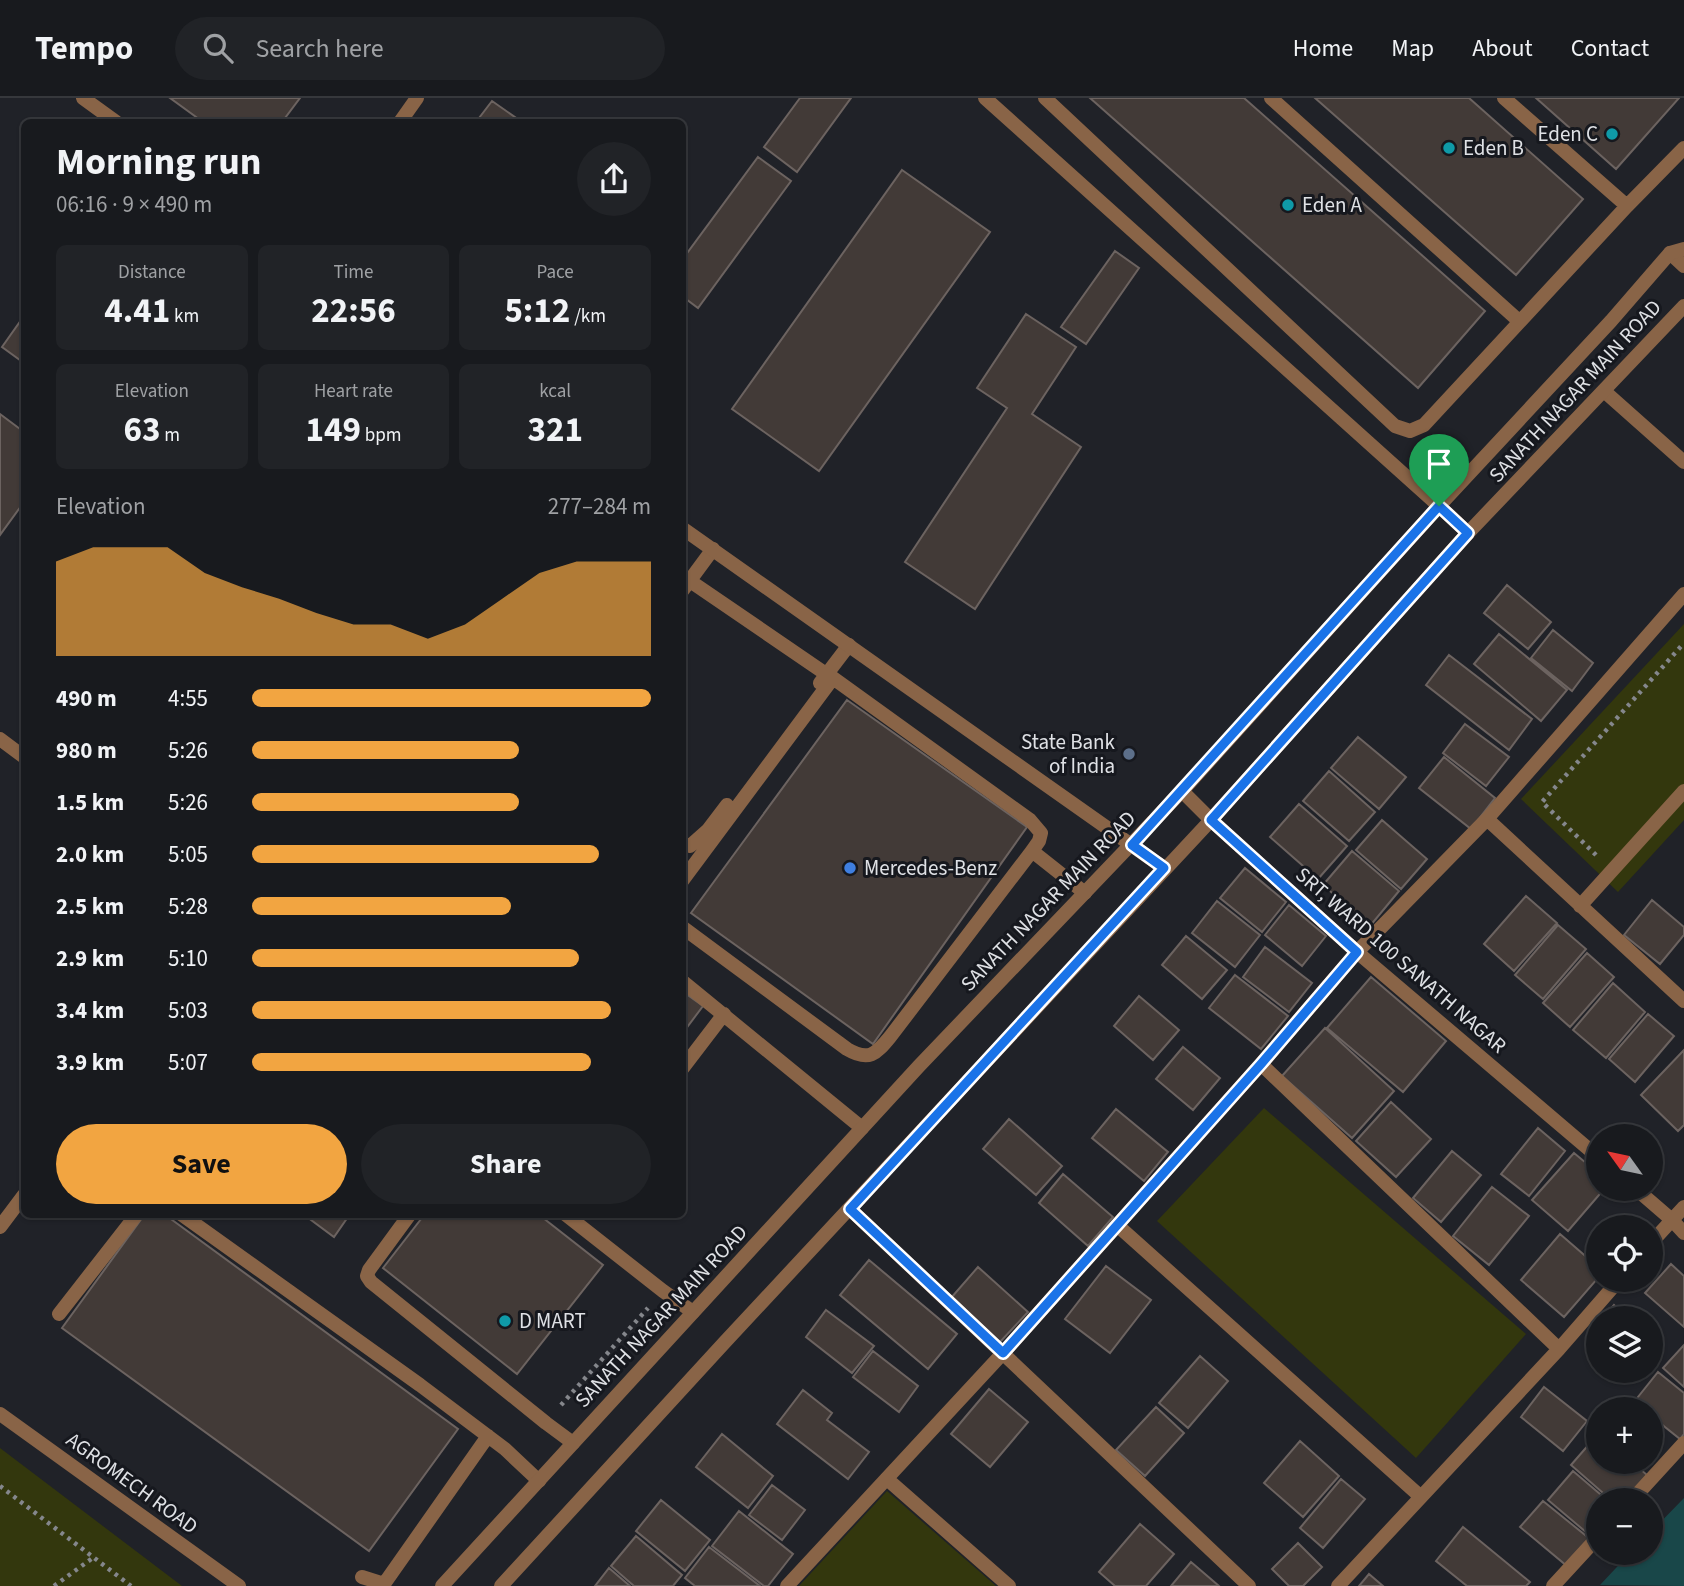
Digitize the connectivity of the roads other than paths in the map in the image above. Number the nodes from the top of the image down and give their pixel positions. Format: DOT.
graph roads {
  1 [pos="83,98"];
  2 [pos="417,98"];
  3 [pos="985,98"];
  4 [pos="1045,98"];
  5 [pos="1271,98"];
  6 [pos="1504,98"];
  7 [pos="112,119"];
  8 [pos="402,119"];
  9 [pos="1684,148"];
  10 [pos="1627,206"];
  11 [pos="1677,251"];
  12 [pos="1684,266"];
  13 [pos="1684,306"];
  14 [pos="1519,321"];
  15 [pos="1604,391"];
  16 [pos="1684,462"];
  17 [pos="1439,506"];
  18 [pos="686,531"];
  19 [pos="1468,533"];
  20 [pos="713,550"];
  21 [pos="686,586"];
  22 [pos="1684,594"];
  23 [pos="851,647"];
  24 [pos="830,676"];
  25 [pos="0,739"];
  26 [pos="21,755"];
  27 [pos="1182,790"];
  28 [pos="1684,791"];
  29 [pos="1487,819"];
  30 [pos="1211,820"];
  31 [pos="686,845"];
  32 [pos="1132,845"];
  33 [pos="1032,852"];
  34 [pos="1164,868"];
  35 [pos="686,875"];
  36 [pos="1085,893"];
  37 [pos="1580,906"];
  38 [pos="686,931"];
  39 [pos="1357,952"];
  40 [pos="686,984"];
  41 [pos="1684,1001"];
  42 [pos="724,1014"];
  43 [pos="686,1064"];
  44 [pos="1261,1064"];
  45 [pos="862,1128"];
  46 [pos="1586,1147"];
  47 [pos="21,1199"];
  48 [pos="1650,1201"];
  49 [pos="1684,1207"];
  50 [pos="850,1209"];
  51 [pos="134,1218"];
  52 [pos="187,1218"];
  53 [pos="407,1218"];
  54 [pos="570,1218"];
  55 [pos="1672,1220"];
  56 [pos="1117,1226"];
  57 [pos="0,1227"];
  58 [pos="1663,1230"];
  59 [pos="1684,1233"];
  60 [pos="1609,1292"];
  61 [pos="693,1312"];
  62 [pos="59,1314"];
  63 [pos="1559,1349"];
  64 [pos="1003,1353"];
  65 [pos="0,1414"];
  66 [pos="488,1436"];
  67 [pos="573,1443"];
  68 [pos="1681,1451"];
  69 [pos="887,1479"];
  70 [pos="539,1481"];
  71 [pos="1644,1488"];
  72 [pos="1421,1497"];
  73 [pos="1586,1550"];
  74 [pos="362,1577"];
  75 [pos="239,1586"];
  76 [pos="442,1586"];
  77 [pos="501,1586"];
  78 [pos="787,1586"];
  79 [pos="1009,1586"];
  80 [pos="1249,1586"];
  81 [pos="1338,1586"];
  82 [pos="1553,1586"];
  1 -- 7 [label="street"];
  2 -- 8 [label="street"];
  3 -- 17 [label="street"];
  4 -- 14 [label="street"];
  5 -- 14 [label="street"];
  6 -- 10 [label="street"];
  9 -- 10 [label="street"];
  10 -- 14 [label="street"];
  11 -- 12 [label="street"];
  11 -- 17 [label="street, SANATH NAGAR MAIN ROAD"];
  13 -- 15 [label="street, SANATH NAGAR MAIN ROAD"];
  15 -- 16 [label="street"];
  15 -- 19 [label="street, SANATH NAGAR MAIN ROAD"];
  17 -- 19 [label="street"];
  17 -- 27 [label="street, SANATH NAGAR MAIN ROAD"];
  18 -- 20 [label="street"];
  19 -- 30 [label="street, SANATH NAGAR MAIN ROAD"];
  20 -- 21 [label="street"];
  20 -- 23 [label="street"];
  21 -- 24 [label="street"];
  22 -- 29 [label="street"];
  23 -- 24 [label="street"];
  23 -- 32 [label="street"];
  24 -- 31 [label="street"];
  24 -- 33 [label="street"];
  24 -- 35 [label="street"];
  25 -- 26 [label="street"];
  27 -- 30 [label="street, SRT, WARD 100 SANATH NAGAR"];
  27 -- 32 [label="street, SANATH NAGAR MAIN ROAD"];
  28 -- 37 [label="street"];
  29 -- 37 [label="street"];
  29 -- 39 [label="street"];
  30 -- 34 [label="street, SANATH NAGAR MAIN ROAD"];
  30 -- 39 [label="street, SRT, WARD 100 SANATH NAGAR"];
  32 -- 34 [label="street"];
  32 -- 36 [label="street, SANATH NAGAR MAIN ROAD"];
  33 -- 36 [label="street"];
  33 -- 38 [label="street"];
  34 -- 50 [label="street, SANATH NAGAR MAIN ROAD"];
  36 -- 45 [label="street, SANATH NAGAR MAIN ROAD"];
  37 -- 41 [label="street"];
  39 -- 44 [label="street"];
  39 -- 46 [label="street, SRT, WARD 100 SANATH NAGAR"];
  40 -- 42 [label="street"];
  42 -- 43 [label="street"];
  42 -- 45 [label="street"];
  44 -- 56 [label="street"];
  44 -- 63 [label="street"];
  45 -- 61 [label="street, SANATH NAGAR MAIN ROAD"];
  47 -- 57 [label="street"];
  48 -- 55 [label="street"];
  49 -- 55 [label="street"];
  50 -- 64 [label="street"];
  50 -- 77 [label="street, SANATH NAGAR MAIN ROAD"];
  51 -- 62 [label="street"];
  52 -- 66 [label="street"];
  53 -- 67 [label="street"];
  54 -- 61 [label="street"];
  55 -- 58 [label="street"];
  55 -- 59 [label="street"];
  56 -- 64 [label="street"];
  56 -- 72 [label="street"];
  60 -- 63 [label="street"];
  61 -- 67 [label="street, SANATH NAGAR MAIN ROAD"];
  63 -- 72 [label="street"];
  64 -- 69 [label="street"];
  64 -- 80 [label="street"];
  65 -- 75 [label="street, AGROMECH ROAD"];
  66 -- 70 [label="street"];
  66 -- 74 [label="street"];
  67 -- 70 [label="street, SANATH NAGAR MAIN ROAD"];
  68 -- 71 [label="street"];
  69 -- 78 [label="street"];
  69 -- 79 [label="street"];
  70 -- 76 [label="street, SANATH NAGAR MAIN ROAD"];
  72 -- 81 [label="street"];
  73 -- 82 [label="street"];
}
